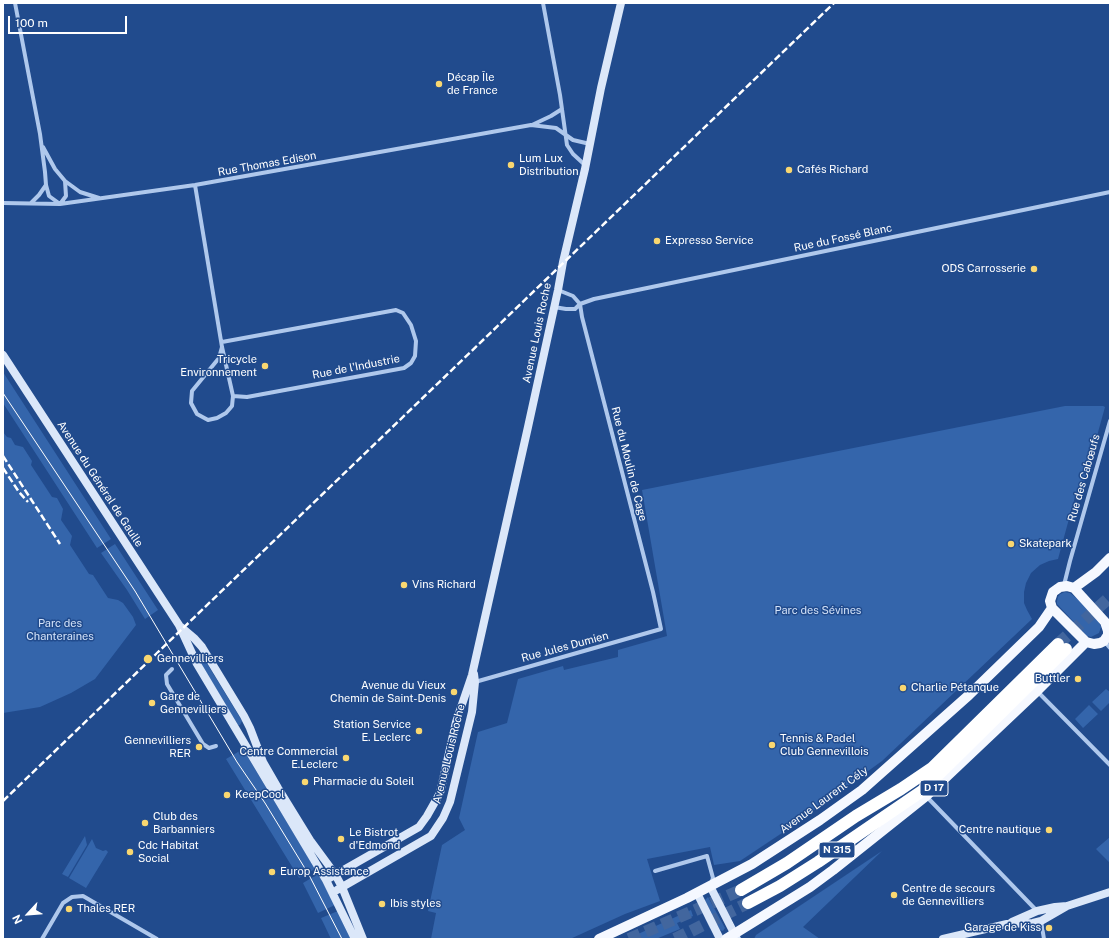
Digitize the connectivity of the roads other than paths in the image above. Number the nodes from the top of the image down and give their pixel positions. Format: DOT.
graph roads {
  1 [pos="15,3"];
  2 [pos="543,3"];
  3 [pos="621,3"];
  4 [pos="562,109"];
  5 [pos="532,125"];
  6 [pos="566,134"];
  7 [pos="590,144"];
  8 [pos="42,145"];
  9 [pos="586,166"];
  10 [pos="65,181"];
  11 [pos="46,185"];
  12 [pos="195,186"];
  13 [pos="1110,192"];
  14 [pos="101,199"];
  15 [pos="3,203"];
  16 [pos="31,203"];
  17 [pos="60,204"];
  18 [pos="558,290"];
  19 [pos="580,304"];
  20 [pos="554,307"];
  21 [pos="222,345"];
  22 [pos="3,355"];
  23 [pos="233,396"];
  24 [pos="1110,421"];
  25 [pos="1110,558"];
  26 [pos="1069,587"];
  27 [pos="1052,608"];
  28 [pos="1108,620"];
  29 [pos="179,625"];
  30 [pos="661,629"];
  31 [pos="1086,642"];
  32 [pos="1107,644"];
  33 [pos="202,647"];
  34 [pos="192,654"];
  35 [pos="473,667"];
  36 [pos="172,669"];
  37 [pos="474,682"];
  38 [pos="1037,691"];
  39 [pos="250,728"];
  40 [pos="239,734"];
  41 [pos="216,746"];
  42 [pos="1110,765"];
  43 [pos="926,796"];
  44 [pos="655,871"];
  45 [pos="335,874"];
  46 [pos="326,880"];
  47 [pos="710,886"];
  48 [pos="342,888"];
  49 [pos="741,890"];
  50 [pos="333,892"];
  51 [pos="1110,892"];
  52 [pos="697,893"];
  53 [pos="748,903"];
  54 [pos="1067,906"];
  55 [pos="1037,911"];
  56 [pos="1041,921"];
  57 [pos="1007,924"];
  58 [pos="733,937"];
  59 [pos="42,939"];
  60 [pos="158,939"];
  61 [pos="355,939"];
  62 [pos="363,939"];
  63 [pos="599,939"];
  64 [pos="720,939"];
  65 [pos="943,939"];
  66 [pos="1044,939"];
  1 -- 8 [label="street"];
  2 -- 4 [label="street"];
  3 -- 7 [label="main road, Avenue Louis Roche"];
  4 -- 5 [label="street, Rue Thomas Edison"];
  4 -- 6 [label="street"];
  5 -- 6 [label="street, Rue Thomas Edison"];
  5 -- 12 [label="street, Rue Thomas Edison"];
  6 -- 7 [label="street"];
  6 -- 9 [label="street"];
  7 -- 9 [label="main road, Avenue Louis Roche"];
  8 -- 10 [label="street"];
  8 -- 11 [label="street"];
  9 -- 18 [label="main road, Avenue Louis Roche"];
  10 -- 14 [label="street"];
  10 -- 17 [label="street"];
  11 -- 16 [label="street"];
  11 -- 17 [label="street"];
  12 -- 14 [label="street, Rue Thomas Edison"];
  12 -- 21 [label="street"];
  13 -- 19 [label="street, Rue du Fossé Blanc"];
  14 -- 17 [label="street, Rue Thomas Edison"];
  15 -- 16 [label="street, Rue Thomas Edison"];
  16 -- 17 [label="street, Rue Thomas Edison"];
  18 -- 19 [label="street"];
  18 -- 20 [label="main road, Avenue Louis Roche"];
  19 -- 20 [label="street, Rue du Fossé Blanc"];
  19 -- 30 [label="street, Rue du Moulin de Cage"];
  20 -- 35 [label="main road, Avenue Louis Roche"];
  21 -- 23 [label="street"];
  21 -- 23 [label="street"];
  21 -- 23 [label="street, Rue de l'Industrie"];
  22 -- 29 [label="main road, Avenue du Général de Gaulle"];
  24 -- 26 [label="street, Rue des Cabœufs"];
  25 -- 26 [label="main road, Avenue Laurent Cély"];
  26 -- 27 [label="main road, Avenue Laurent Cély"];
  26 -- 28 [label="main road"];
  27 -- 31 [label="main road"];
  27 -- 47 [label="main road, Avenue Laurent Cély"];
  28 -- 32 [label="main road"];
  29 -- 33 [label="main road, Avenue du Général de Gaulle"];
  29 -- 34 [label="main road, Avenue du Général de Gaulle"];
  30 -- 37 [label="street, Rue Jules Dumien"];
  31 -- 32 [label="main road"];
  31 -- 38 [label="main road, D 17"];
  33 -- 34 [label="main road"];
  33 -- 39 [label="main road, Avenue du Général de Gaulle"];
  34 -- 40 [label="main road, Avenue du Général de Gaulle"];
  35 -- 37 [label="main road, Avenue Louis Roche"];
  35 -- 45 [label="main road, Avenue Louis Roche"];
  36 -- 41 [label="street"];
  37 -- 48 [label="main road, Avenue Louis Roche"];
  38 -- 42 [label="street"];
  38 -- 43 [label="main road, D 17"];
  39 -- 40 [label="main road"];
  39 -- 45 [label="main road, Avenue du Général de Gaulle"];
  40 -- 46 [label="main road, Avenue du Général de Gaulle"];
  43 -- 55 [label="street"];
  43 -- 58 [label="main road, D 17"];
  44 -- 47 [label="street"];
  45 -- 46 [label="main road, Avenue Louis Roche"];
  45 -- 48 [label="main road, Avenue du Général de Gaulle"];
  46 -- 50 [label="main road, Avenue du Général de Gaulle"];
  47 -- 52 [label="main road, Avenue Laurent Cély"];
  47 -- 58 [label="main road"];
  48 -- 50 [label="main road, Avenue Louis Roche"];
  48 -- 62 [label="main road, Avenue du Général de Gaulle"];
  49 -- 53 [label="highway, N 315"];
  50 -- 61 [label="main road, Avenue du Général de Gaulle"];
  51 -- 54 [label="main road"];
  52 -- 63 [label="main road, Avenue Laurent Cély"];
  52 -- 64 [label="main road"];
  54 -- 55 [label="main road"];
  54 -- 56 [label="main road"];
  55 -- 56 [label="main road"];
  55 -- 57 [label="main road"];
  56 -- 57 [label="main road"];
  56 -- 66 [label="street"];
  57 -- 65 [label="main road"];
  59 -- 60 [label="street"];
}
